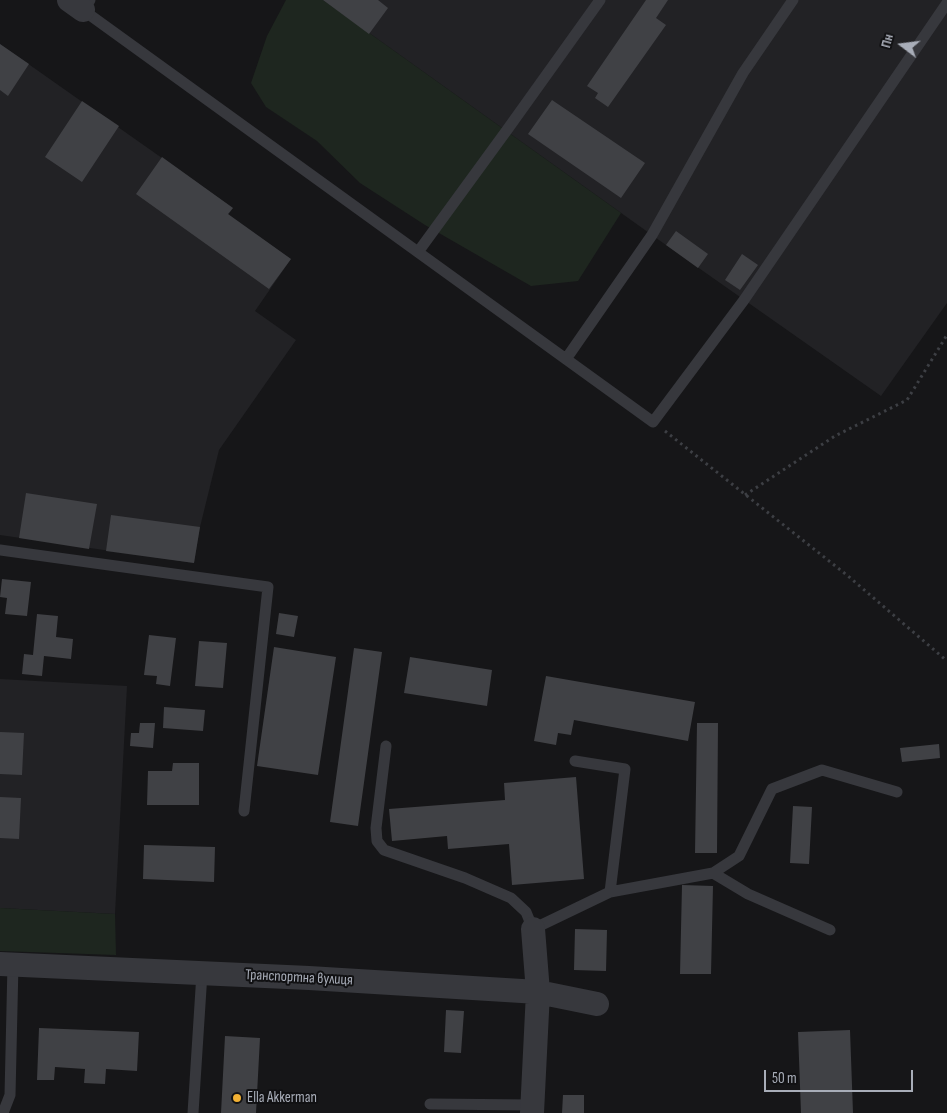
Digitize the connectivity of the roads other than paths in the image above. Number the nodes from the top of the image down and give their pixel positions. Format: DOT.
graph roads {
  1 [pos="600,0"];
  2 [pos="792,0"];
  3 [pos="80,3"];
  4 [pos="947,4"];
  5 [pos="418,252"];
  6 [pos="566,359"];
  7 [pos="0,550"];
  8 [pos="386,746"];
  9 [pos="574,760"];
  10 [pos="897,792"];
  11 [pos="244,811"];
  12 [pos="712,873"];
  13 [pos="610,892"];
  14 [pos="534,929"];
  15 [pos="830,930"];
  16 [pos="6,964"];
  17 [pos="202,973"];
  18 [pos="538,992"];
  19 [pos="597,1004"];
  20 [pos="430,1104"];
  21 [pos="532,1109"];
  22 [pos="3,1113"];
  23 [pos="193,1113"];
  1 -- 5 [label="lane"];
  2 -- 6 [label="lane"];
  3 -- 5 [label="lane"];
  4 -- 6 [label="lane"];
  5 -- 6 [label="lane"];
  7 -- 11 [label="lane"];
  8 -- 14 [label="lane"];
  9 -- 13 [label="lane"];
  10 -- 12 [label="lane"];
  12 -- 13 [label="lane"];
  12 -- 15 [label="lane"];
  13 -- 14 [label="lane"];
  14 -- 18 [label="street"];
  16 -- 17 [label="street, Транспортна вулиця"];
  16 -- 22 [label="lane"];
  17 -- 18 [label="street, Транспортна вулиця"];
  17 -- 23 [label="lane"];
  18 -- 19 [label="street, Транспортна вулиця"];
  18 -- 21 [label="street"];
  20 -- 21 [label="lane"];
}
